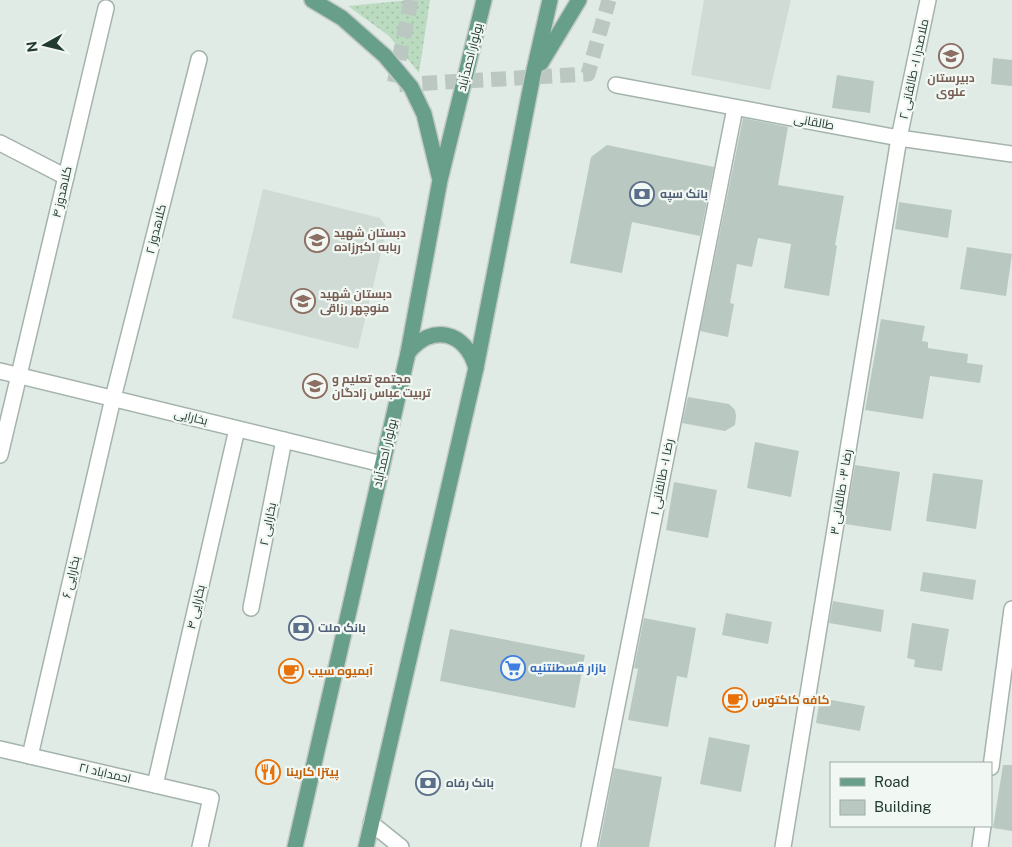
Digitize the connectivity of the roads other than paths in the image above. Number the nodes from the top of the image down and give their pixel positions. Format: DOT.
graph roads {
  1 [pos="312,0"];
  2 [pos="484,0"];
  3 [pos="550,0"];
  4 [pos="578,0"];
  5 [pos="928,0"];
  6 [pos="106,8"];
  7 [pos="199,59"];
  8 [pos="533,75"];
  9 [pos="616,84"];
  10 [pos="735,108"];
  11 [pos="899,138"];
  12 [pos="0,143"];
  13 [pos="1012,154"];
  14 [pos="66,178"];
  15 [pos="440,180"];
  16 [pos="408,353"];
  17 [pos="476,368"];
  18 [pos="0,370"];
  19 [pos="18,375"];
  20 [pos="113,398"];
  21 [pos="237,429"];
  22 [pos="284,440"];
  23 [pos="0,455"];
  24 [pos="382,464"];
  25 [pos="251,608"];
  26 [pos="1012,609"];
  27 [pos="0,749"];
  28 [pos="30,756"];
  29 [pos="992,762"];
  30 [pos="155,785"];
  31 [pos="371,823"];
  32 [pos="983,827"];
  33 [pos="200,847"];
  34 [pos="295,847"];
  35 [pos="366,847"];
  36 [pos="401,847"];
  37 [pos="589,847"];
  38 [pos="783,847"];
  39 [pos="980,847"];
  1 -- 15 [label="main road"];
  2 -- 15 [label="main road, بولوار احمدآباد"];
  3 -- 8 [label="main road"];
  4 -- 8 [label="main road"];
  5 -- 11 [label="street, ملاصدرا ۱ - طالقانی ۲"];
  6 -- 14 [label="street, کلاهدوز ۴"];
  7 -- 20 [label="street, کلاهدوز ۲"];
  8 -- 17 [label="main road"];
  9 -- 10 [label="street, طالقانی"];
  10 -- 11 [label="street, طالقانی"];
  10 -- 37 [label="street, رضا ۱ - طالقانی ۱"];
  11 -- 13 [label="street, طالقانی"];
  11 -- 38 [label="street, رضا ۳ - طالقانی ۳"];
  12 -- 14 [label="street"];
  14 -- 19 [label="street, کلاهدوز ۴"];
  15 -- 16 [label="main road, بولوار احمدآباد"];
  16 -- 17 [label="main road"];
  16 -- 24 [label="main road, بولوار احمدآباد"];
  17 -- 31 [label="main road"];
  18 -- 19 [label="street, بخارایی"];
  19 -- 20 [label="street, بخارایی"];
  19 -- 23 [label="street, کلاهدوز ۴"];
  20 -- 21 [label="street, بخارایی"];
  20 -- 28 [label="street, بخارایی ۶"];
  21 -- 22 [label="street, بخارایی"];
  21 -- 30 [label="street, بخارایی ۴"];
  22 -- 24 [label="street, بخارایی"];
  22 -- 25 [label="street, بخارایی ۲"];
  24 -- 34 [label="main road, بولوار احمدآباد"];
  26 -- 29 [label="street"];
  27 -- 28 [label="street, احمداباد ۲۱"];
  28 -- 30 [label="street, احمداباد ۲۱"];
  30 -- 33 [label="street, احمداباد ۲۱"];
  31 -- 35 [label="main road"];
  31 -- 36 [label="street"];
  32 -- 39 [label="street"];
}
